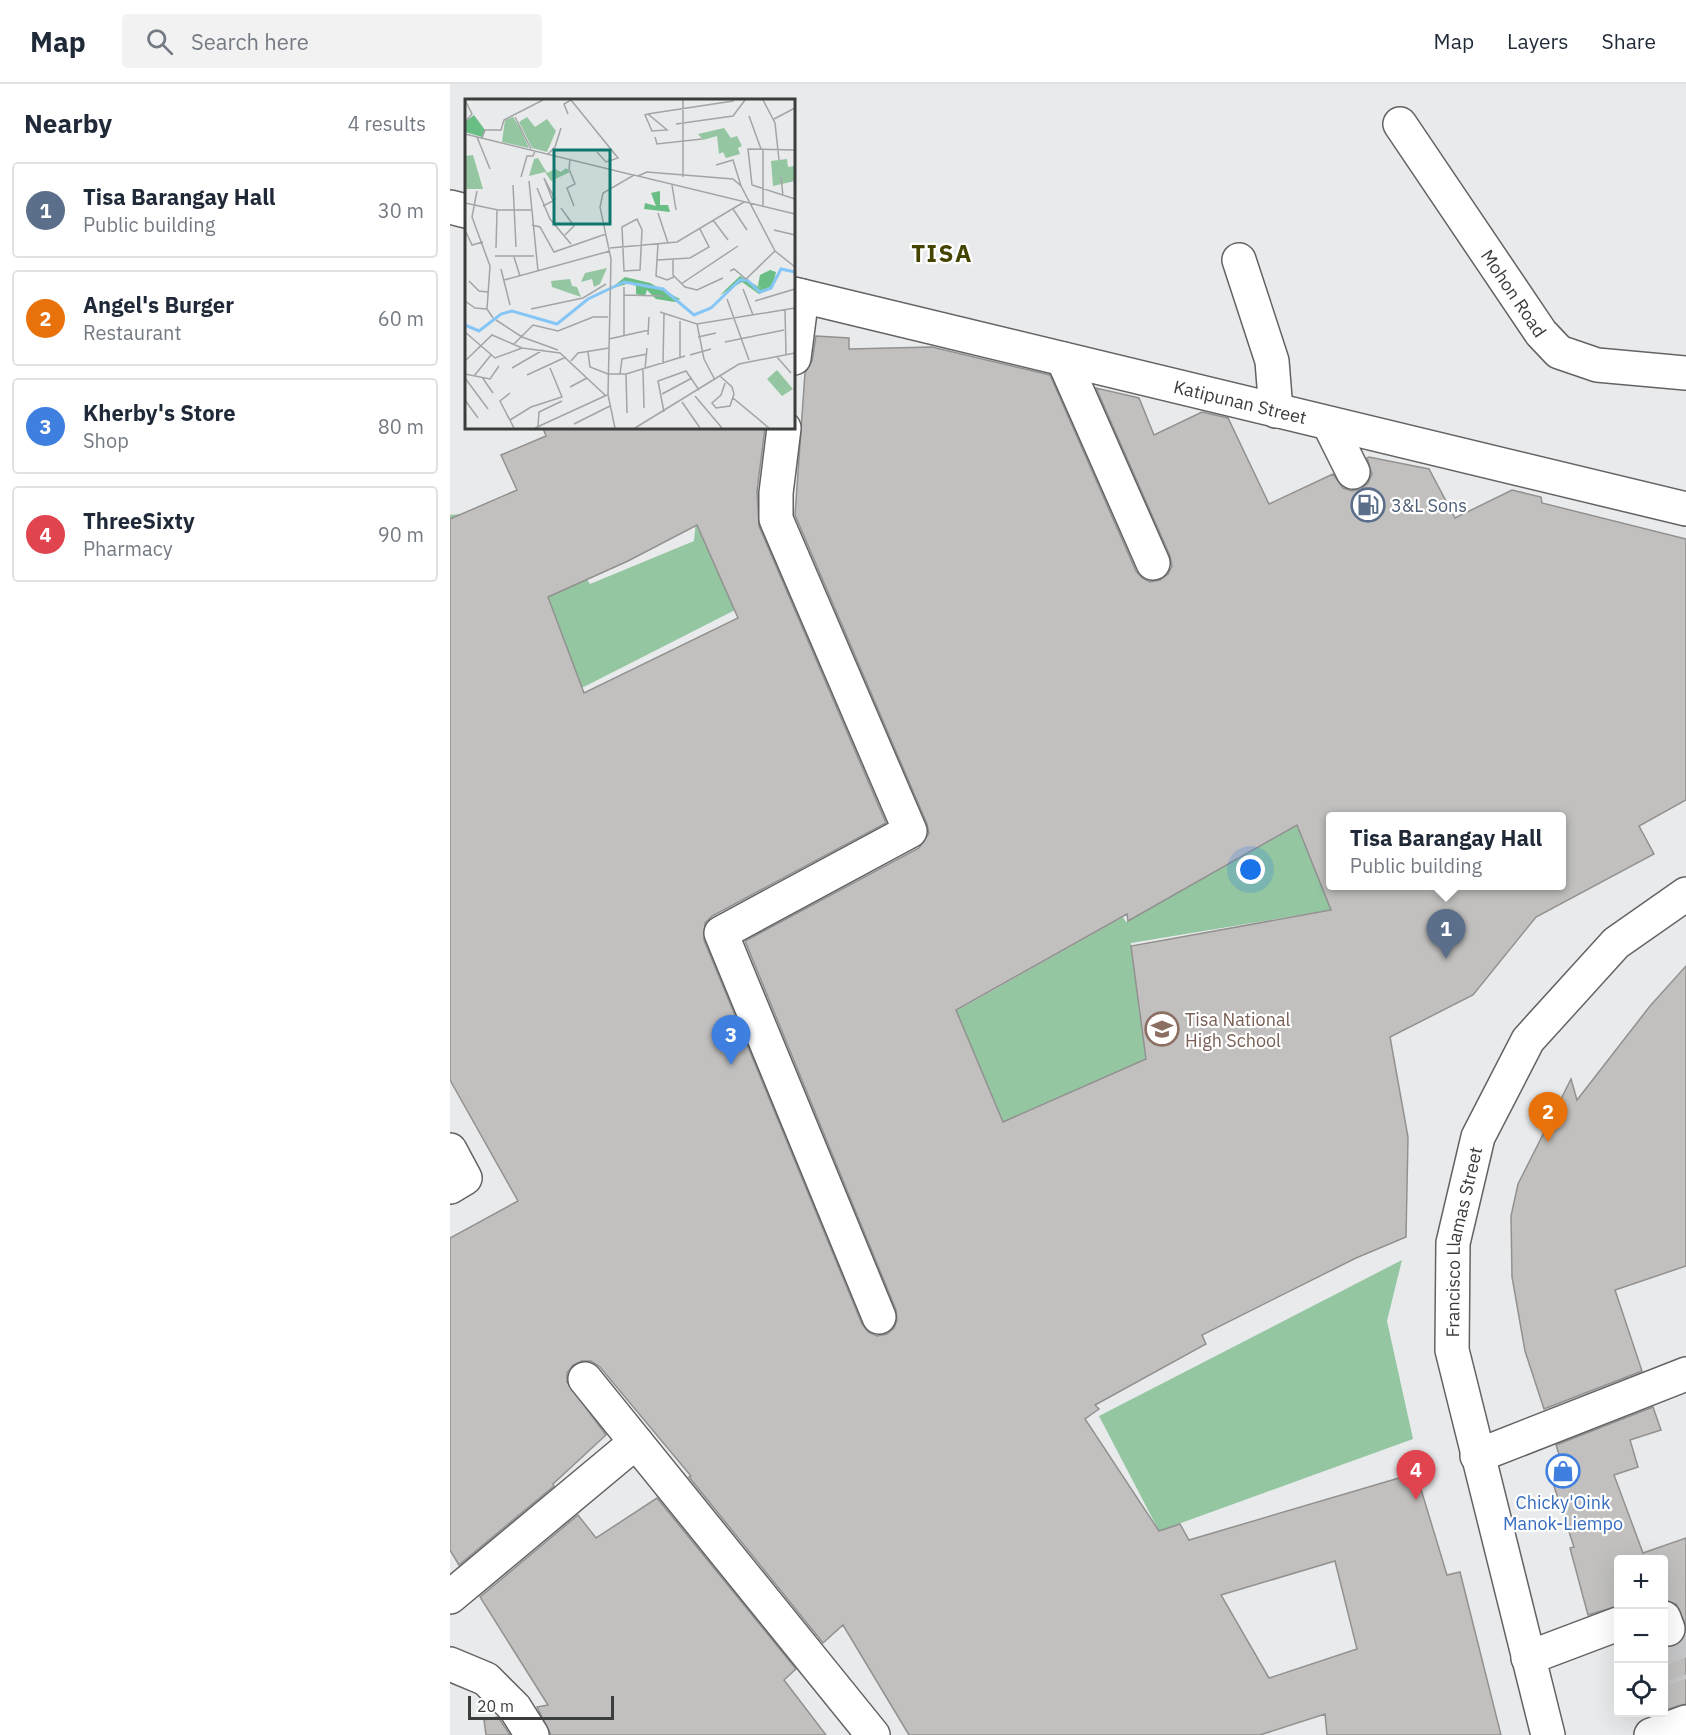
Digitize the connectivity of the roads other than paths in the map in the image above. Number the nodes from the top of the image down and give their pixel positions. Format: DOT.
graph roads {
  1 [pos="1400,124"];
  2 [pos="450,207"];
  3 [pos="465,211"];
  4 [pos="1239,260"];
  5 [pos="798,295"];
  6 [pos="795,342"];
  7 [pos="1064,360"];
  8 [pos="1686,373"];
  9 [pos="1276,411"];
  10 [pos="1329,424"];
  11 [pos="784,429"];
  12 [pos="1353,472"];
  13 [pos="1686,509"];
  14 [pos="1153,564"];
  15 [pos="1686,894"];
  16 [pos="450,1150"];
  17 [pos="450,1187"];
  18 [pos="879,1317"];
  19 [pos="1686,1374"];
  20 [pos="585,1379"];
  21 [pos="636,1442"];
  22 [pos="1477,1456"];
  23 [pos="450,1597"];
  24 [pos="1614,1626"];
  25 [pos="1528,1658"];
  26 [pos="450,1664"];
  27 [pos="1686,1722"];
  28 [pos="532,1735"];
  29 [pos="873,1735"];
  30 [pos="1548,1735"];
  31 [pos="1651,1735"];
  1 -- 8 [label="street, Mohon Road"];
  2 -- 3 [label="street"];
  4 -- 9 [label="street"];
  5 -- 6 [label="street"];
  5 -- 7 [label="street, Katipunan Street"];
  7 -- 9 [label="street, Katipunan Street"];
  7 -- 14 [label="street"];
  9 -- 10 [label="street, Katipunan Street"];
  10 -- 12 [label="street"];
  10 -- 13 [label="street, Katipunan Street"];
  11 -- 18 [label="street"];
  15 -- 22 [label="street, Francisco Llamas Street"];
  16 -- 17 [label="street"];
  19 -- 22 [label="street"];
  20 -- 21 [label="street"];
  21 -- 23 [label="street"];
  21 -- 29 [label="street"];
  22 -- 25 [label="street, Francisco Llamas Street"];
  24 -- 25 [label="street"];
  25 -- 30 [label="street, Francisco Llamas Street"];
  26 -- 28 [label="street"];
  27 -- 31 [label="street"];
}
